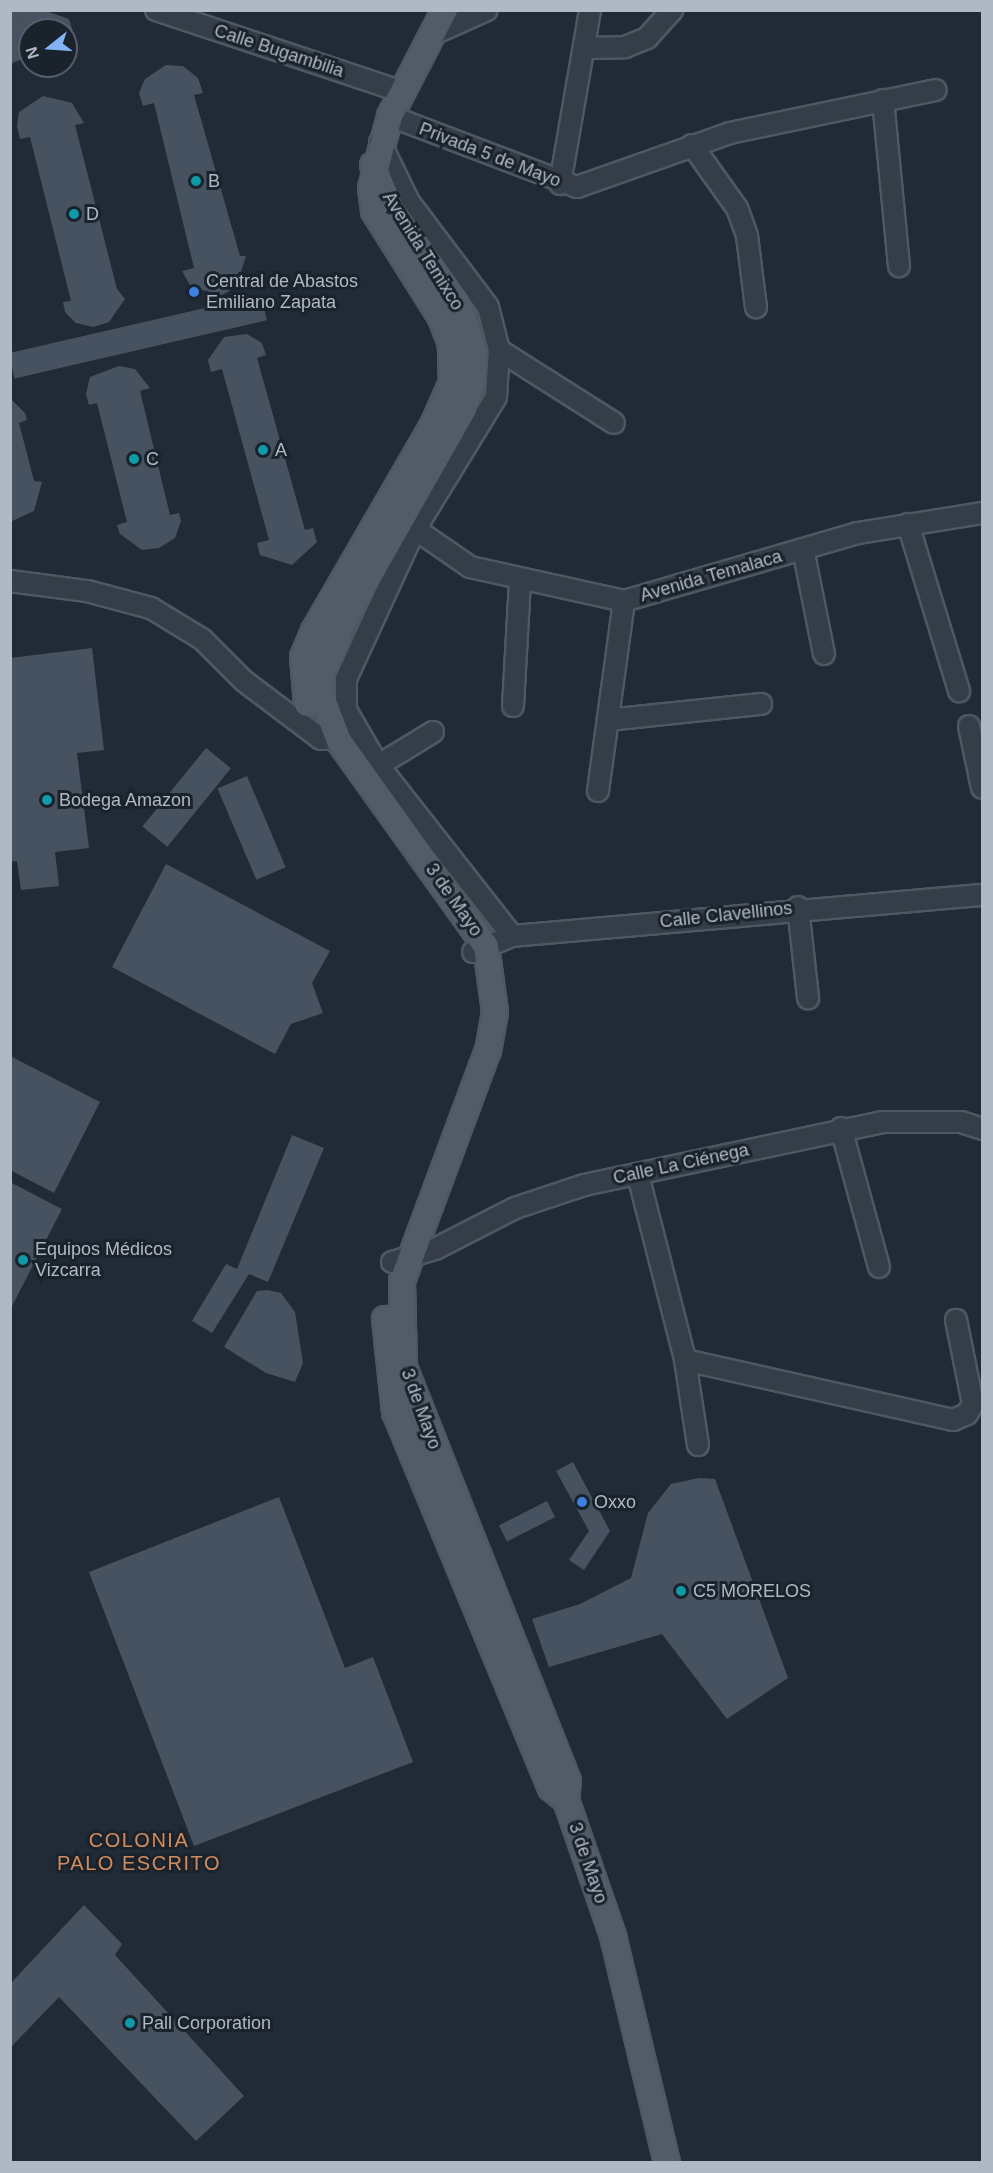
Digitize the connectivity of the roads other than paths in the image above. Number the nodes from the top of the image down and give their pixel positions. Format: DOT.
graph roads {
  1 [pos="156,10"];
  2 [pos="445,10"];
  3 [pos="487,10"];
  4 [pos="590,10"];
  5 [pos="672,10"];
  6 [pos="431,35"];
  7 [pos="586,48"];
  8 [pos="936,90"];
  9 [pos="403,92"];
  10 [pos="883,100"];
  11 [pos="390,116"];
  12 [pos="380,142"];
  13 [pos="692,145"];
  14 [pos="373,165"];
  15 [pos="560,184"];
  16 [pos="899,266"];
  17 [pos="756,308"];
  18 [pos="499,350"];
  19 [pos="614,423"];
  20 [pos="982,513"];
  21 [pos="908,524"];
  22 [pos="415,529"];
  23 [pos="803,549"];
  24 [pos="10,580"];
  25 [pos="520,581"];
  26 [pos="624,601"];
  27 [pos="824,654"];
  28 [pos="318,686"];
  29 [pos="960,691"];
  30 [pos="761,704"];
  31 [pos="513,706"];
  32 [pos="608,720"];
  33 [pos="969,726"];
  34 [pos="433,732"];
  35 [pos="339,738"];
  36 [pos="371,770"];
  37 [pos="982,788"];
  38 [pos="598,791"];
  39 [pos="982,895"];
  40 [pos="798,908"];
  41 [pos="512,936"];
  42 [pos="479,949"];
  43 [pos="808,998"];
  44 [pos="841,1128"];
  45 [pos="982,1129"];
  46 [pos="638,1175"];
  47 [pos="401,1260"];
  48 [pos="879,1267"];
  49 [pos="956,1320"];
  50 [pos="685,1360"];
  51 [pos="698,1445"];
  52 [pos="668,2163"];
  1 -- 9 [label="street, Calle Bugambilia"];
  2 -- 6 [label="main road"];
  3 -- 6 [label="street"];
  4 -- 7 [label="street"];
  5 -- 7 [label="street"];
  6 -- 9 [label="main road"];
  7 -- 15 [label="street"];
  8 -- 10 [label="street, Privada 5 de Mayo"];
  9 -- 11 [label="main road"];
  10 -- 13 [label="street, Privada 5 de Mayo"];
  10 -- 16 [label="street"];
  11 -- 12 [label="main road"];
  11 -- 15 [label="street, Privada 5 de Mayo"];
  12 -- 14 [label="main road"];
  12 -- 18 [label="street"];
  13 -- 15 [label="street, Privada 5 de Mayo"];
  13 -- 17 [label="street"];
  14 -- 28 [label="main road, Avenida Temixco"];
  14 -- 35 [label="main road"];
  18 -- 19 [label="street"];
  18 -- 22 [label="street"];
  20 -- 21 [label="street, Avenida Temalaca"];
  21 -- 23 [label="street, Avenida Temalaca"];
  21 -- 29 [label="street"];
  22 -- 25 [label="street, Avenida Temalaca"];
  22 -- 35 [label="street"];
  23 -- 26 [label="street, Avenida Temalaca"];
  23 -- 27 [label="street"];
  24 -- 35 [label="street"];
  25 -- 26 [label="street, Avenida Temalaca"];
  25 -- 31 [label="street"];
  26 -- 32 [label="street"];
  28 -- 35 [label="main road, 3 de Mayo"];
  30 -- 32 [label="street"];
  32 -- 38 [label="street"];
  33 -- 37 [label="street"];
  34 -- 36 [label="street"];
  35 -- 36 [label="main road, 3 de Mayo"];
  35 -- 42 [label="main road"];
  36 -- 41 [label="street"];
  36 -- 42 [label="main road, 3 de Mayo"];
  39 -- 40 [label="street, Calle Clavellinos"];
  40 -- 41 [label="street, Calle Clavellinos"];
  40 -- 43 [label="street"];
  41 -- 42 [label="street, Calle Clavellinos"];
  42 -- 47 [label="main road, 3 de Mayo"];
  44 -- 45 [label="street, Calle La Ciénega"];
  44 -- 46 [label="street, Calle La Ciénega"];
  44 -- 48 [label="street"];
  46 -- 47 [label="street, Calle La Ciénega"];
  46 -- 50 [label="street"];
  47 -- 52 [label="main road, 3 de Mayo"];
  49 -- 50 [label="street"];
  50 -- 51 [label="street"];
}
